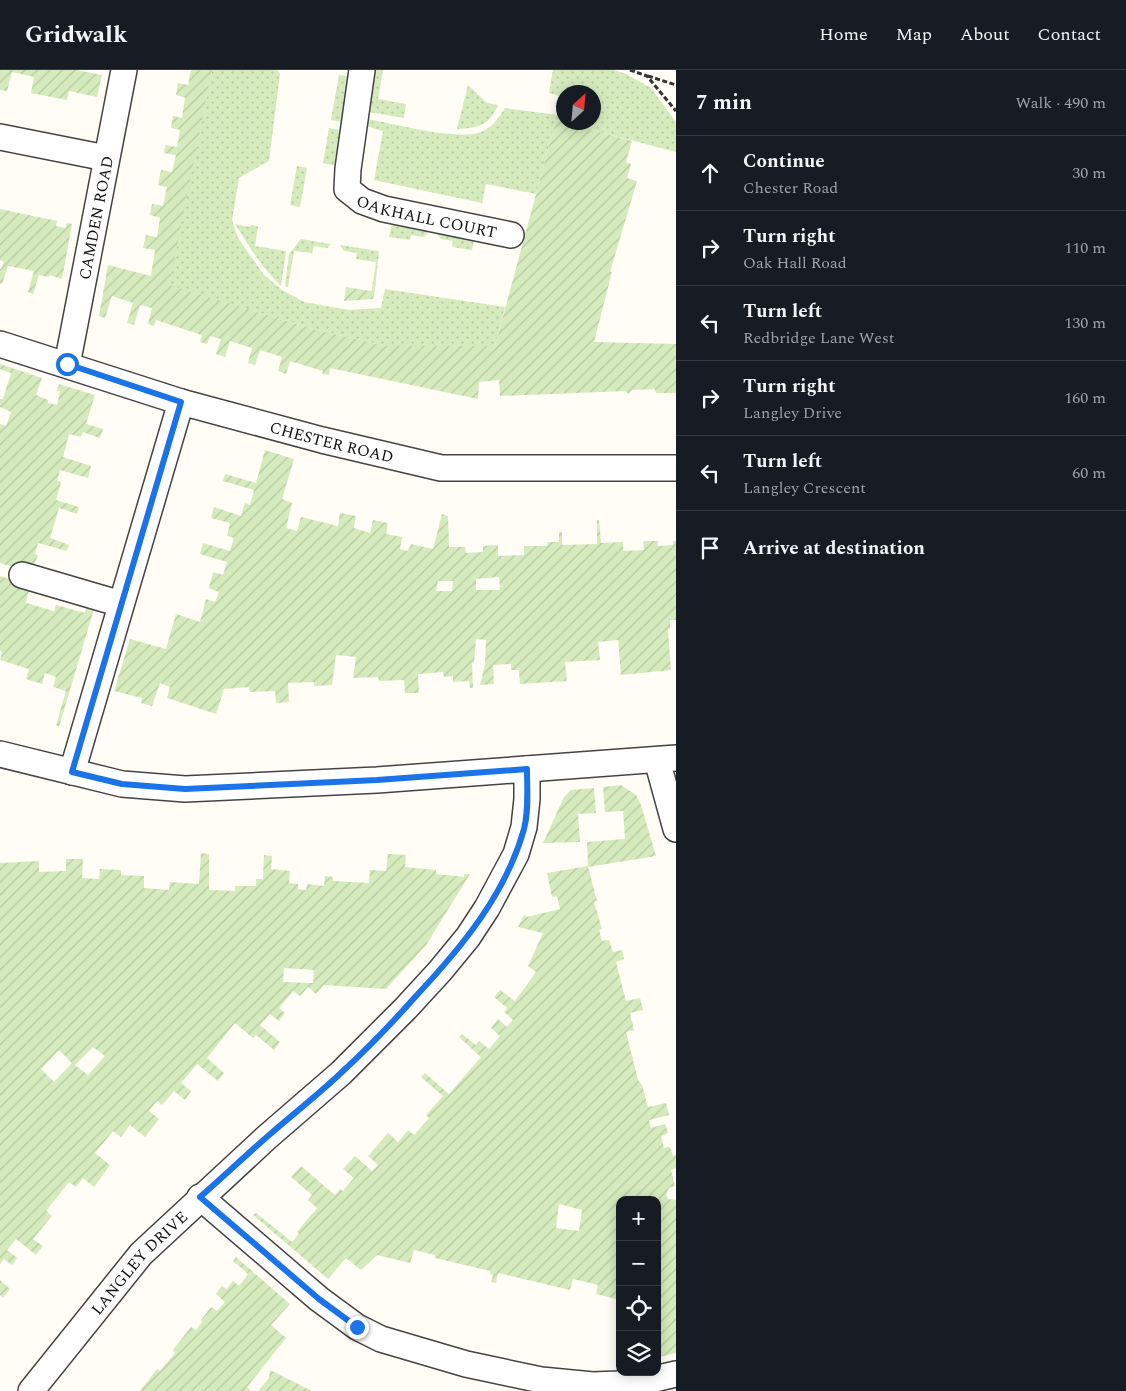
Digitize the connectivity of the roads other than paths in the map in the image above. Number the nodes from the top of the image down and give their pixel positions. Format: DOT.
graph roads {
  1 [pos="124,70"];
  2 [pos="362,70"];
  3 [pos="0,136"];
  4 [pos="106,158"];
  5 [pos="511,235"];
  6 [pos="0,344"];
  7 [pos="67,364"];
  8 [pos="181,402"];
  9 [pos="676,468"];
  10 [pos="22,575"];
  11 [pos="122,604"];
  12 [pos="0,754"];
  13 [pos="667,759"];
  14 [pos="527,769"];
  15 [pos="72,772"];
  16 [pos="676,829"];
  17 [pos="200,1197"];
  18 [pos="676,1374"];
  19 [pos="31,1391"];
  1 -- 4 [label="street, CAMDEN ROAD"];
  2 -- 5 [label="street, OAKHALL COURT"];
  3 -- 4 [label="street"];
  4 -- 7 [label="street, CAMDEN ROAD"];
  6 -- 7 [label="street, CHESTER ROAD"];
  7 -- 8 [label="street, CHESTER ROAD"];
  8 -- 9 [label="street, CHESTER ROAD"];
  8 -- 11 [label="street"];
  10 -- 11 [label="street"];
  11 -- 15 [label="street"];
  12 -- 15 [label="street"];
  13 -- 14 [label="street"];
  13 -- 16 [label="street"];
  14 -- 15 [label="street"];
  14 -- 17 [label="street, LANGLEY DRIVE"];
  17 -- 18 [label="street"];
  17 -- 19 [label="street, LANGLEY DRIVE"];
}
